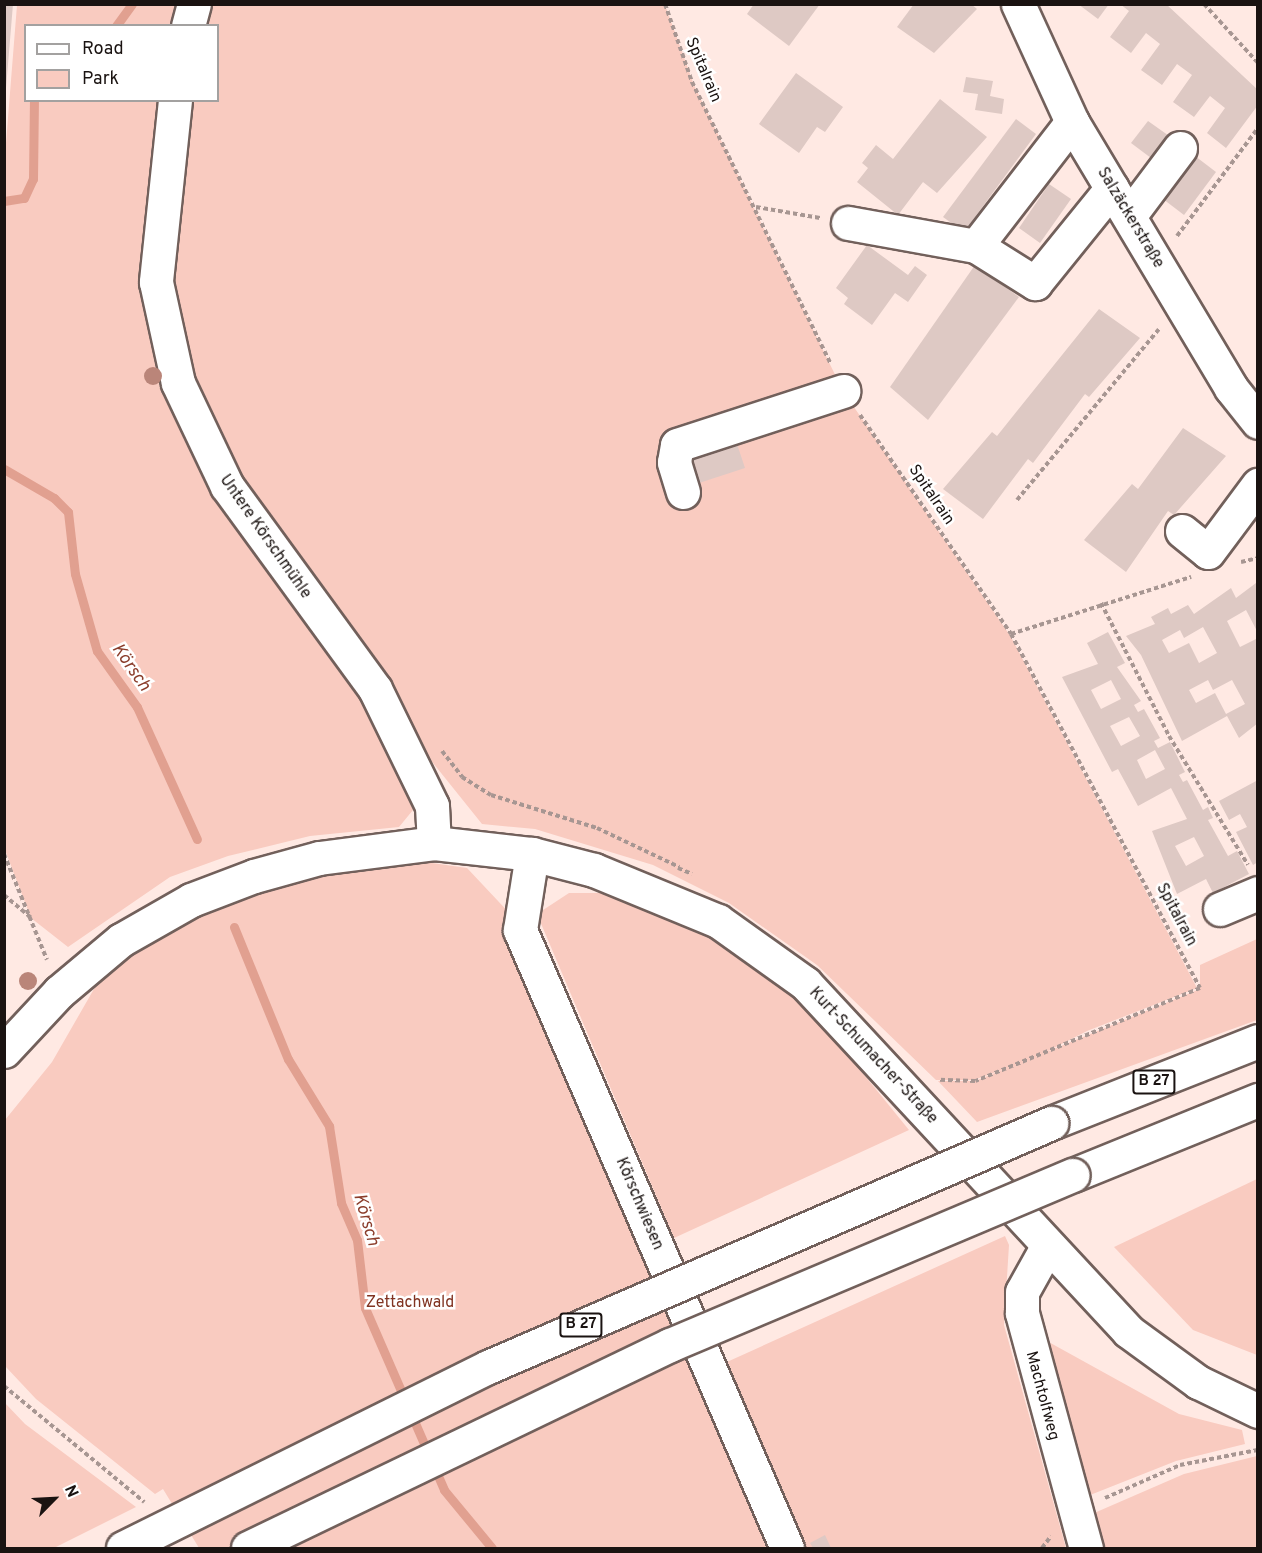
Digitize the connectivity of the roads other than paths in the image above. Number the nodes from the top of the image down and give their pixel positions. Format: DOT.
graph roads {
  1 [pos="194,4"];
  2 [pos="1018,4"];
  3 [pos="189,24"];
  4 [pos="175,102"];
  5 [pos="1072,122"];
  6 [pos="1180,148"];
  7 [pos="1112,188"];
  8 [pos="1129,216"];
  9 [pos="848,223"];
  10 [pos="976,246"];
  11 [pos="843,391"];
  12 [pos="1257,422"];
  13 [pos="1257,485"];
  14 [pos="683,492"];
  15 [pos="1182,531"];
  16 [pos="434,843"];
  17 [pos="532,854"];
  18 [pos="1255,883"];
  19 [pos="1220,909"];
  20 [pos="1257,1041"];
  21 [pos="4,1051"];
  22 [pos="1257,1101"];
  23 [pos="1047,1247"];
  24 [pos="1257,1411"];
  25 [pos="123,1548"];
  26 [pos="248,1548"];
  27 [pos="787,1548"];
  28 [pos="1086,1548"];
  1 -- 3 [label="main road"];
  2 -- 5 [label="main road, Salzäckerstraße"];
  4 -- 16 [label="main road, Untere Körschmühle"];
  5 -- 7 [label="main road, Salzäckerstraße"];
  5 -- 10 [label="main road"];
  6 -- 8 [label="main road"];
  7 -- 8 [label="main road, Salzäckerstraße"];
  7 -- 10 [label="main road"];
  8 -- 12 [label="main road, Salzäckerstraße"];
  9 -- 10 [label="main road"];
  11 -- 14 [label="main road"];
  13 -- 15 [label="main road"];
  16 -- 17 [label="main road, Kurt-Schumacher-Straße"];
  16 -- 21 [label="main road, Kurt-Schumacher-Straße"];
  17 -- 23 [label="main road, Kurt-Schumacher-Straße"];
  17 -- 27 [label="main road, Körschwiesen"];
  18 -- 19 [label="main road"];
  20 -- 25 [label="main road, B 27, bridge"];
  22 -- 26 [label="main road, bridge"];
  23 -- 24 [label="main road, Kurt-Schumacher-Straße"];
  23 -- 28 [label="main road, Machtolfweg"];
}
